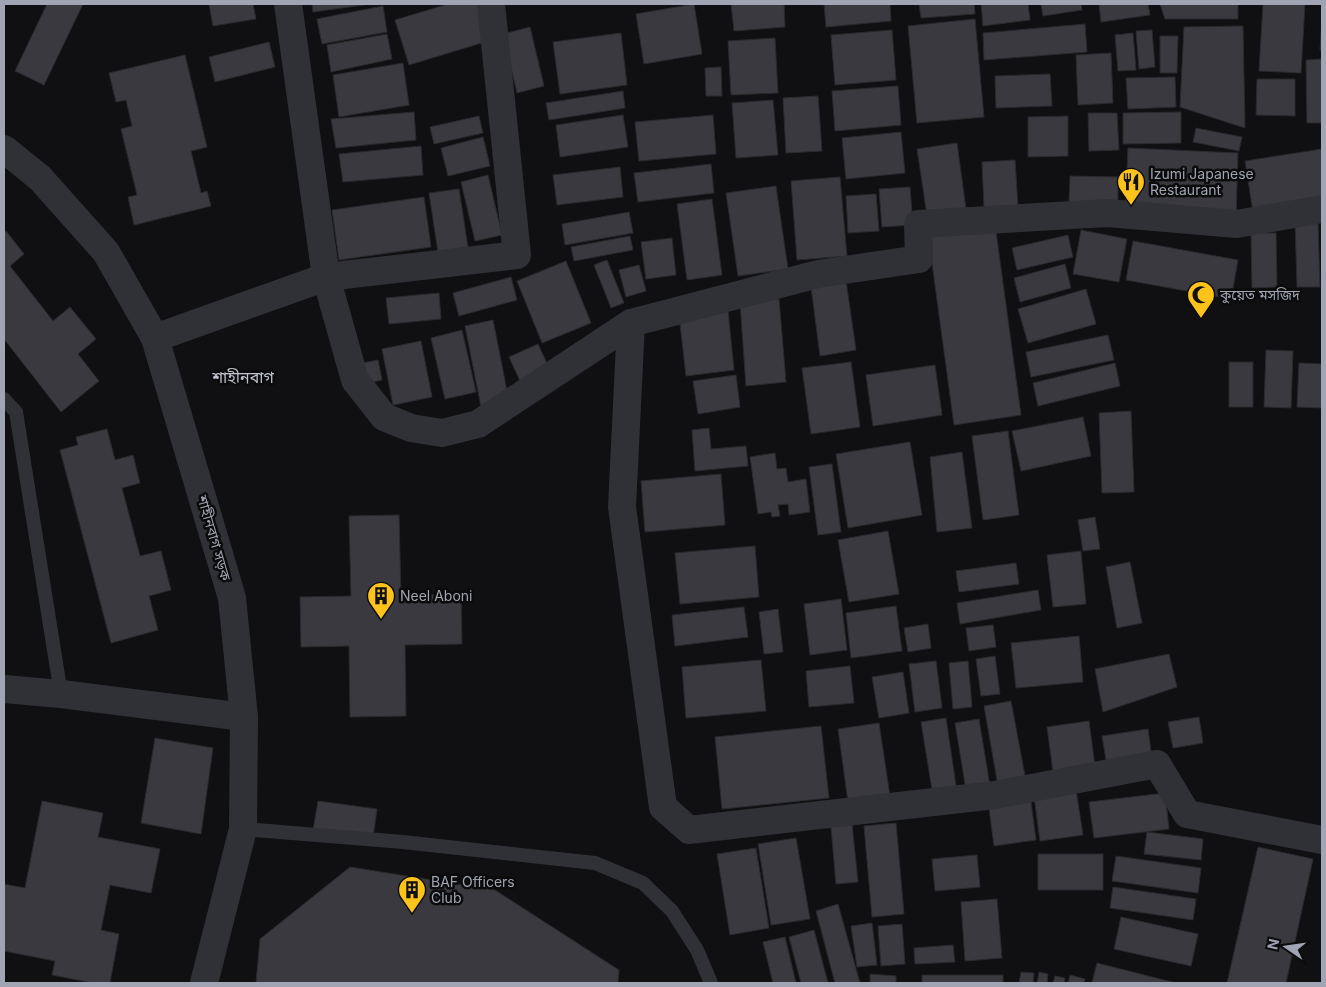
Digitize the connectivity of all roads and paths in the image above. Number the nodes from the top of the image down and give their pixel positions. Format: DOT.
graph roads {
  1 [pos="288,4"];
  2 [pos="491,4"];
  3 [pos="4,149"];
  4 [pos="1322,209"];
  5 [pos="326,278"];
  6 [pos="631,323"];
  7 [pos="155,338"];
  8 [pos="4,399"];
  9 [pos="4,689"];
  10 [pos="61,694"];
  11 [pos="244,718"];
  12 [pos="243,829"];
  13 [pos="1322,840"];
  14 [pos="204,983"];
  15 [pos="710,983"];
  1 -- 5 [label="street"];
  2 -- 5 [label="street"];
  3 -- 7 [label="street, শাহীনবাগ সড়ক"];
  4 -- 6 [label="street"];
  5 -- 6 [label="street"];
  5 -- 7 [label="street"];
  6 -- 13 [label="street"];
  7 -- 11 [label="street, শাহীনবাগ সড়ক"];
  8 -- 10 [label="lane"];
  9 -- 10 [label="street"];
  10 -- 11 [label="street"];
  11 -- 12 [label="street, শাহীনবাগ সড়ক"];
  12 -- 14 [label="street, শাহীনবাগ সড়ক"];
  12 -- 15 [label="lane"];
}
